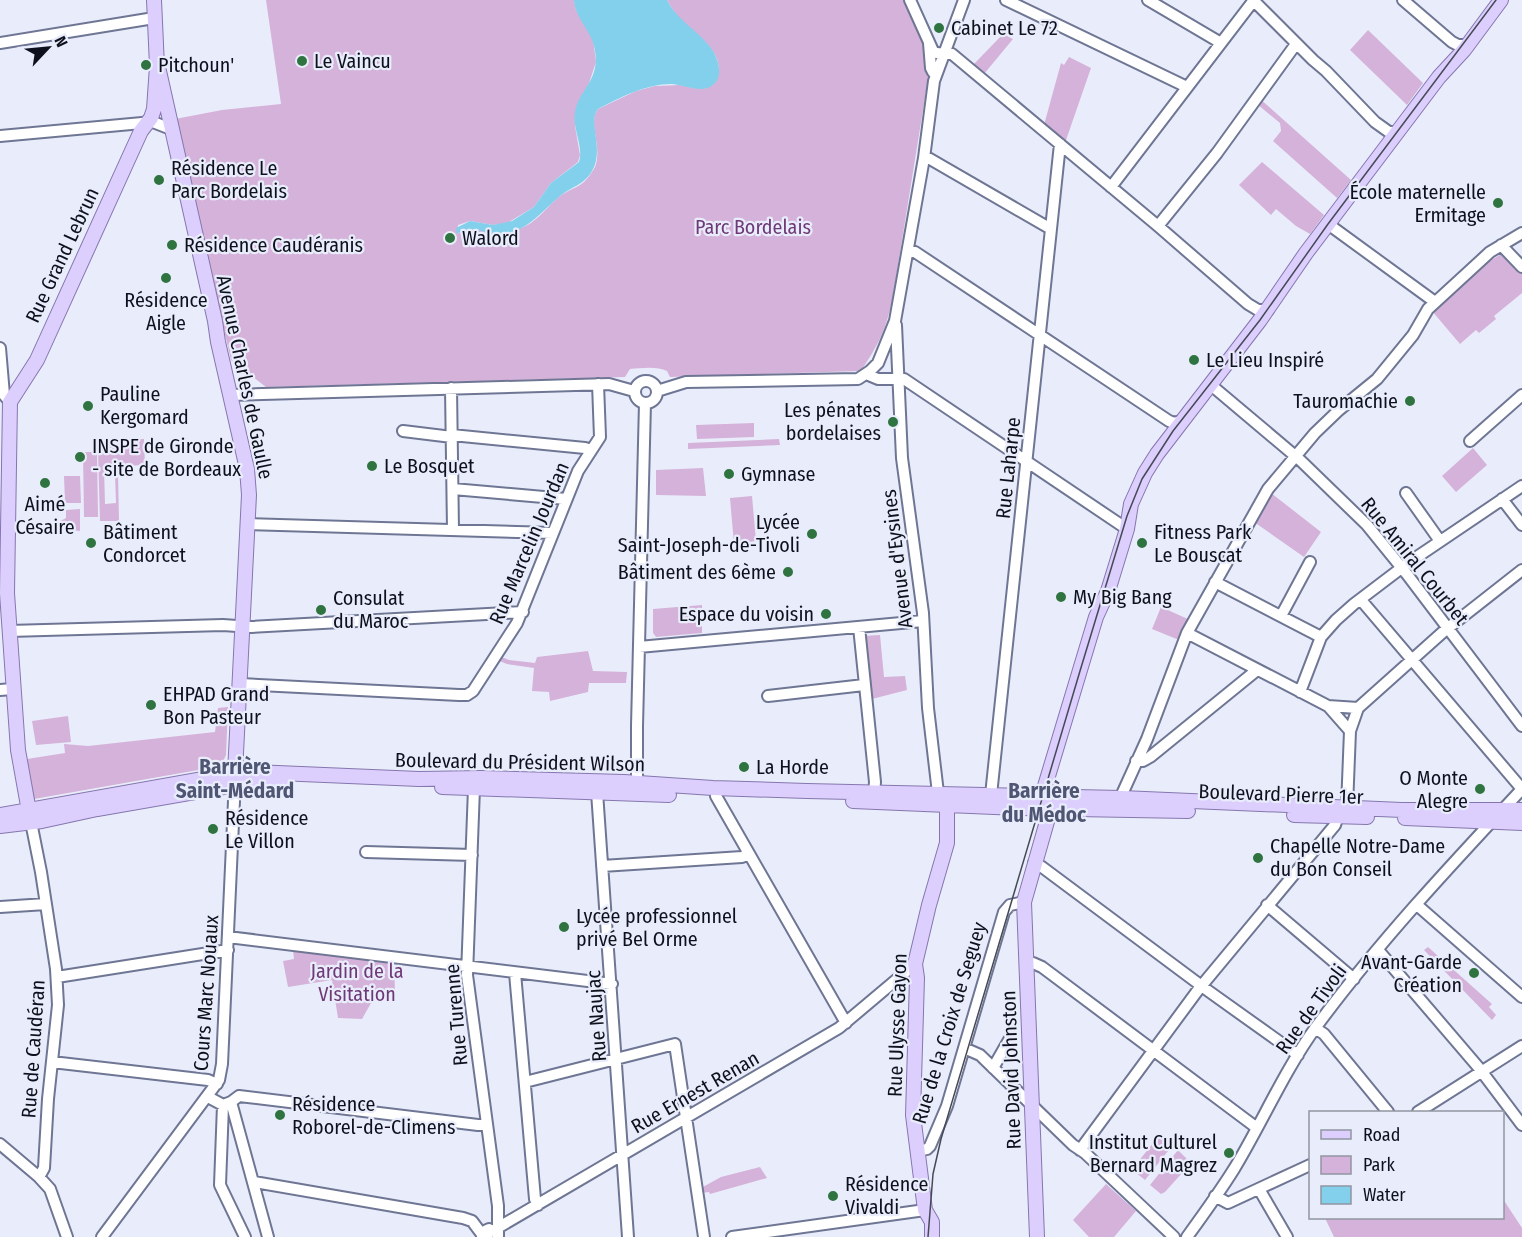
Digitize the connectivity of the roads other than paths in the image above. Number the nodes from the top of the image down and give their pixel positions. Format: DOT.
graph roads {
  1 [pos="154,0"];
  2 [pos="910,0"];
  3 [pos="964,0"];
  4 [pos="1006,0"];
  5 [pos="1148,0"];
  6 [pos="1253,0"];
  7 [pos="1403,0"];
  8 [pos="1501,0"];
  9 [pos="154,18"];
  10 [pos="929,42"];
  11 [pos="0,43"];
  12 [pos="1221,43"];
  13 [pos="1296,44"];
  14 [pos="1467,45"];
  15 [pos="945,54"];
  16 [pos="157,66"];
  17 [pos="937,73"];
  18 [pos="1187,87"];
  19 [pos="147,123"];
  20 [pos="171,129"];
  21 [pos="1398,132"];
  22 [pos="0,136"];
  23 [pos="1060,144"];
  24 [pos="924,158"];
  25 [pos="1112,187"];
  26 [pos="1328,224"];
  27 [pos="1158,226"];
  28 [pos="1051,229"];
  29 [pos="1522,233"];
  30 [pos="1501,245"];
  31 [pos="908,251"];
  32 [pos="1522,267"];
  33 [pos="1435,302"];
  34 [pos="1268,310"];
  35 [pos="895,321"];
  36 [pos="1040,335"];
  37 [pos="0,348"];
  38 [pos="1,374"];
  39 [pos="867,374"];
  40 [pos="898,379"];
  41 [pos="598,384"];
  42 [pos="1211,385"];
  43 [pos="451,388"];
  44 [pos="634,391"];
  45 [pos="657,391"];
  46 [pos="230,395"];
  47 [pos="1522,395"];
  48 [pos="10,402"];
  49 [pos="645,403"];
  50 [pos="1181,421"];
  51 [pos="403,431"];
  52 [pos="452,436"];
  53 [pos="1470,441"];
  54 [pos="4,450"];
  55 [pos="591,450"];
  56 [pos="1294,456"];
  57 [pos="1026,461"];
  58 [pos="1522,486"];
  59 [pos="453,489"];
  60 [pos="1406,493"];
  61 [pos="566,499"];
  62 [pos="1502,499"];
  63 [pos="249,524"];
  64 [pos="1522,525"];
  65 [pos="1127,529"];
  66 [pos="453,530"];
  67 [pos="553,533"];
  68 [pos="1440,541"];
  69 [pos="4,552"];
  70 [pos="1310,562"];
  71 [pos="1402,568"];
  72 [pos="1522,570"];
  73 [pos="1215,582"];
  74 [pos="1361,600"];
  75 [pos="523,612"];
  76 [pos="1281,616"];
  77 [pos="923,621"];
  78 [pos="243,626"];
  79 [pos="859,627"];
  80 [pos="1448,628"];
  81 [pos="9,631"];
  82 [pos="1187,633"];
  83 [pos="1321,638"];
  84 [pos="639,647"];
  85 [pos="1412,659"];
  86 [pos="1257,670"];
  87 [pos="240,684"];
  88 [pos="864,685"];
  89 [pos="6,689"];
  90 [pos="1300,692"];
  91 [pos="768,696"];
  92 [pos="1328,706"];
  93 [pos="1358,708"];
  94 [pos="1522,726"];
  95 [pos="1350,731"];
  96 [pos="1136,761"];
  97 [pos="235,779"];
  98 [pos="539,780"];
  99 [pos="474,788"];
  100 [pos="641,789"];
  101 [pos="1522,789"];
  102 [pos="597,792"];
  103 [pos="874,793"];
  104 [pos="991,795"];
  105 [pos="716,796"];
  106 [pos="1104,798"];
  107 [pos="1122,798"];
  108 [pos="942,799"];
  109 [pos="963,806"];
  110 [pos="1046,808"];
  111 [pos="1132,809"];
  112 [pos="1522,810"];
  113 [pos="1342,812"];
  114 [pos="0,815"];
  115 [pos="30,815"];
  116 [pos="1511,818"];
  117 [pos="1491,822"];
  118 [pos="0,826"];
  119 [pos="947,843"];
  120 [pos="366,852"];
  121 [pos="748,854"];
  122 [pos="472,855"];
  123 [pos="1034,863"];
  124 [pos="602,866"];
  125 [pos="1024,902"];
  126 [pos="46,904"];
  127 [pos="1267,905"];
  128 [pos="1417,905"];
  129 [pos="0,907"];
  130 [pos="228,937"];
  131 [pos="228,950"];
  132 [pos="1378,950"];
  133 [pos="1026,963"];
  134 [pos="915,964"];
  135 [pos="468,967"];
  136 [pos="515,974"];
  137 [pos="57,978"];
  138 [pos="1354,979"];
  139 [pos="612,984"];
  140 [pos="1202,986"];
  141 [pos="1522,997"];
  142 [pos="846,1023"];
  143 [pos="1315,1028"];
  144 [pos="1009,1040"];
  145 [pos="1522,1046"];
  146 [pos="964,1048"];
  147 [pos="1153,1050"];
  148 [pos="1298,1055"];
  149 [pos="617,1058"];
  150 [pos="52,1062"];
  151 [pos="993,1068"];
  152 [pos="1482,1072"];
  153 [pos="525,1082"];
  154 [pos="217,1084"];
  155 [pos="208,1097"];
  156 [pos="227,1103"];
  157 [pos="1032,1106"];
  158 [pos="1386,1111"];
  159 [pos="1421,1111"];
  160 [pos="686,1118"];
  161 [pos="487,1124"];
  162 [pos="1522,1125"];
  163 [pos="1257,1128"];
  164 [pos="0,1144"];
  165 [pos="1080,1150"];
  166 [pos="917,1151"];
  167 [pos="622,1155"];
  168 [pos="1309,1166"];
  169 [pos="39,1177"];
  170 [pos="254,1182"];
  171 [pos="1259,1189"];
  172 [pos="1215,1196"];
  173 [pos="538,1205"];
  174 [pos="925,1210"];
  175 [pos="499,1229"];
  176 [pos="482,1236"];
  177 [pos="67,1237"];
  178 [pos="102,1237"];
  179 [pos="245,1237"];
  180 [pos="268,1237"];
  181 [pos="628,1237"];
  182 [pos="704,1237"];
  183 [pos="732,1237"];
  184 [pos="932,1237"];
  185 [pos="1038,1237"];
  186 [pos="1174,1237"];
  187 [pos="1187,1237"];
  188 [pos="1287,1237"];
  1 -- 9 [label="main road, Avenue Charles de Gaulle"];
  2 -- 10 [label="street"];
  3 -- 15 [label="street, Avenue d'Eysines"];
  4 -- 18 [label="street"];
  5 -- 12 [label="street"];
  6 -- 12 [label="street"];
  6 -- 13 [label="street"];
  7 -- 14 [label="street"];
  8 -- 14 [label="main road"];
  9 -- 11 [label="street"];
  9 -- 16 [label="main road, Avenue Charles de Gaulle"];
  10 -- 15 [label="street"];
  10 -- 17 [label="street"];
  12 -- 18 [label="street"];
  13 -- 21 [label="street"];
  13 -- 27 [label="street"];
  14 -- 21 [label="main road"];
  15 -- 17 [label="street, Avenue d'Eysines"];
  15 -- 23 [label="street"];
  16 -- 19 [label="main road, Avenue Charles de Gaulle"];
  16 -- 20 [label="main road, Avenue Charles de Gaulle"];
  17 -- 24 [label="street, Avenue d'Eysines"];
  18 -- 25 [label="street"];
  19 -- 20 [label="street"];
  19 -- 22 [label="street"];
  19 -- 48 [label="main road, Rue Grand Lebrun"];
  20 -- 46 [label="main road, Avenue Charles de Gaulle"];
  21 -- 26 [label="main road"];
  23 -- 25 [label="street"];
  23 -- 28 [label="street, Rue Laharpe"];
  24 -- 28 [label="street"];
  24 -- 31 [label="street, Avenue d'Eysines"];
  25 -- 27 [label="street"];
  26 -- 33 [label="street"];
  26 -- 34 [label="main road"];
  27 -- 34 [label="street"];
  28 -- 36 [label="street, Rue Laharpe"];
  29 -- 30 [label="street"];
  30 -- 32 [label="street"];
  30 -- 33 [label="street"];
  31 -- 35 [label="street, Avenue d'Eysines"];
  31 -- 36 [label="street"];
  33 -- 56 [label="street"];
  34 -- 42 [label="main road"];
  35 -- 39 [label="street, Avenue d'Eysines"];
  35 -- 40 [label="street, Avenue d'Eysines"];
  36 -- 50 [label="street"];
  36 -- 57 [label="street, Rue Laharpe"];
  37 -- 38 [label="street"];
  38 -- 48 [label="street"];
  39 -- 40 [label="street"];
  39 -- 45 [label="street"];
  40 -- 57 [label="street"];
  40 -- 77 [label="street, Avenue d'Eysines"];
  41 -- 43 [label="street"];
  41 -- 44 [label="street"];
  41 -- 55 [label="street, Rue Marcelin Jourdan"];
  42 -- 50 [label="main road"];
  42 -- 56 [label="street, Rue Amiral Courbet"];
  43 -- 46 [label="street"];
  43 -- 52 [label="street"];
  44 -- 45 [label="street"];
  44 -- 49 [label="street"];
  45 -- 49 [label="street"];
  46 -- 63 [label="main road, Avenue Charles de Gaulle"];
  47 -- 53 [label="street"];
  48 -- 54 [label="main road"];
  49 -- 84 [label="street"];
  50 -- 65 [label="main road"];
  51 -- 52 [label="street"];
  52 -- 55 [label="street"];
  52 -- 59 [label="street"];
  54 -- 69 [label="main road"];
  55 -- 61 [label="street, Rue Marcelin Jourdan"];
  56 -- 71 [label="street, Rue Amiral Courbet"];
  56 -- 73 [label="street"];
  57 -- 65 [label="street"];
  57 -- 104 [label="street, Rue Laharpe"];
  58 -- 62 [label="street"];
  59 -- 61 [label="street"];
  59 -- 66 [label="street"];
  60 -- 68 [label="street"];
  61 -- 67 [label="street, Rue Marcelin Jourdan"];
  62 -- 64 [label="street"];
  62 -- 68 [label="street"];
  63 -- 66 [label="street"];
  63 -- 78 [label="main road, Avenue Charles de Gaulle"];
  65 -- 110 [label="main road"];
  66 -- 67 [label="street"];
  67 -- 75 [label="street, Rue Marcelin Jourdan"];
  68 -- 71 [label="street"];
  69 -- 81 [label="main road"];
  70 -- 76 [label="street"];
  71 -- 74 [label="street"];
  71 -- 80 [label="street, Rue Amiral Courbet"];
  72 -- 80 [label="street"];
  73 -- 76 [label="street"];
  73 -- 82 [label="street"];
  74 -- 83 [label="street"];
  74 -- 85 [label="street"];
  75 -- 78 [label="street"];
  75 -- 87 [label="street, Rue Marcelin Jourdan"];
  76 -- 83 [label="street"];
  77 -- 79 [label="street"];
  77 -- 108 [label="street, Avenue d'Eysines"];
  78 -- 81 [label="street"];
  78 -- 87 [label="main road, Avenue Charles de Gaulle"];
  79 -- 84 [label="street"];
  79 -- 88 [label="street"];
  80 -- 85 [label="street"];
  80 -- 94 [label="street, Rue Amiral Courbet"];
  81 -- 89 [label="main road"];
  82 -- 86 [label="street"];
  82 -- 96 [label="street"];
  83 -- 90 [label="street"];
  84 -- 100 [label="street"];
  85 -- 93 [label="street"];
  85 -- 101 [label="street"];
  86 -- 90 [label="street"];
  86 -- 96 [label="street"];
  87 -- 97 [label="main road, Avenue Charles de Gaulle"];
  88 -- 91 [label="street"];
  88 -- 103 [label="street"];
  89 -- 115 [label="main road"];
  90 -- 92 [label="street"];
  92 -- 93 [label="street"];
  92 -- 95 [label="street"];
  93 -- 95 [label="street"];
  95 -- 113 [label="street"];
  96 -- 107 [label="street"];
  97 -- 98 [label="main road, Boulevard du Président Wilson"];
  97 -- 99 [label="main road, Boulevard du Président Wilson"];
  97 -- 115 [label="main road, Boulevard du Président Wilson"];
  97 -- 115 [label="main road, Boulevard du Président Wilson"];
  97 -- 130 [label="street, Cours Marc Nouaux"];
  98 -- 99 [label="street"];
  98 -- 100 [label="main road, Boulevard du Président Wilson"];
  99 -- 102 [label="main road, Boulevard du Président Wilson"];
  99 -- 122 [label="street, Rue Turenne"];
  100 -- 102 [label="main road, Boulevard du Président Wilson"];
  100 -- 103 [label="main road, Boulevard du Président Wilson"];
  100 -- 105 [label="main road, Boulevard du Président Wilson"];
  101 -- 116 [label="street"];
  102 -- 124 [label="street, Rue Naujac"];
  103 -- 108 [label="main road, Boulevard du Président Wilson"];
  104 -- 108 [label="main road, Boulevard du Président Wilson"];
  104 -- 110 [label="main road, Boulevard du Président Wilson"];
  105 -- 108 [label="main road, Boulevard du Président Wilson"];
  105 -- 121 [label="street"];
  106 -- 107 [label="main road, Boulevard Pierre 1er"];
  106 -- 110 [label="main road, Boulevard Pierre 1er"];
  106 -- 110 [label="main road"];
  107 -- 111 [label="street"];
  107 -- 113 [label="main road, Boulevard Pierre 1er"];
  108 -- 109 [label="main road, Boulevard du Président Wilson"];
  108 -- 119 [label="main road, Rue Ulysse Gayon"];
  109 -- 110 [label="main road, Boulevard du Président Wilson"];
  109 -- 119 [label="main road, Rue Ulysse Gayon"];
  110 -- 111 [label="main road, Boulevard Pierre 1er"];
  110 -- 123 [label="main road"];
  111 -- 113 [label="main road, Boulevard Pierre 1er"];
  112 -- 116 [label="main road, Boulevard Pierre 1er"];
  113 -- 116 [label="main road, Boulevard Pierre 1er"];
  113 -- 117 [label="main road, Boulevard Pierre 1er"];
  113 -- 127 [label="street"];
  114 -- 115 [label="main road, Boulevard du Président Wilson"];
  115 -- 118 [label="main road, Boulevard du Président Wilson"];
  115 -- 126 [label="street, Rue de Caudéran"];
  116 -- 117 [label="main road, Boulevard Pierre 1er"];
  117 -- 128 [label="street, Rue de Tivoli"];
  119 -- 134 [label="main road, Rue Ulysse Gayon"];
  120 -- 122 [label="street"];
  121 -- 124 [label="street"];
  121 -- 142 [label="street"];
  122 -- 135 [label="street, Rue Turenne"];
  123 -- 125 [label="main road"];
  123 -- 140 [label="street"];
  124 -- 139 [label="street, Rue Naujac"];
  125 -- 133 [label="main road, Rue David Johnston"];
  125 -- 146 [label="street, Rue de la Croix de Seguey"];
  126 -- 129 [label="street"];
  126 -- 137 [label="street, Rue de Caudéran"];
  127 -- 138 [label="street"];
  127 -- 140 [label="street"];
  128 -- 132 [label="street, Rue de Tivoli"];
  128 -- 141 [label="street"];
  130 -- 131 [label="street, Cours Marc Nouaux"];
  130 -- 135 [label="street"];
  131 -- 137 [label="street"];
  131 -- 154 [label="street, Cours Marc Nouaux"];
  132 -- 138 [label="street, Rue de Tivoli"];
  132 -- 152 [label="street"];
  133 -- 147 [label="street"];
  133 -- 157 [label="main road, Rue David Johnston"];
  134 -- 142 [label="street, Rue Ernest Renan"];
  134 -- 166 [label="main road, Rue Ulysse Gayon"];
  135 -- 136 [label="street"];
  135 -- 161 [label="street, Rue Turenne"];
  136 -- 139 [label="street"];
  136 -- 153 [label="street"];
  137 -- 150 [label="street, Rue de Caudéran"];
  138 -- 143 [label="street, Rue de Tivoli"];
  139 -- 149 [label="street, Rue Naujac"];
  140 -- 147 [label="street"];
  140 -- 148 [label="street"];
  142 -- 160 [label="street, Rue Ernest Renan"];
  143 -- 148 [label="street, Rue de Tivoli"];
  143 -- 158 [label="street"];
  144 -- 151 [label="street"];
  145 -- 152 [label="street"];
  146 -- 151 [label="street"];
  146 -- 166 [label="street, Rue de la Croix de Seguey"];
  147 -- 163 [label="street"];
  147 -- 165 [label="street"];
  148 -- 163 [label="street, Rue de Tivoli"];
  149 -- 153 [label="street"];
  149 -- 160 [label="street"];
  149 -- 167 [label="street, Rue Naujac"];
  150 -- 154 [label="street"];
  150 -- 169 [label="street, Rue de Caudéran"];
  151 -- 157 [label="street"];
  152 -- 159 [label="street"];
  152 -- 162 [label="street"];
  153 -- 173 [label="street"];
  154 -- 155 [label="street, Cours Marc Nouaux"];
  155 -- 156 [label="street"];
  155 -- 178 [label="street, Cours Marc Nouaux"];
  156 -- 161 [label="street"];
  156 -- 170 [label="street"];
  156 -- 179 [label="street"];
  157 -- 165 [label="street"];
  157 -- 185 [label="main road, Rue David Johnston"];
  160 -- 167 [label="street, Rue Ernest Renan"];
  160 -- 182 [label="street"];
  161 -- 175 [label="street, Rue Turenne"];
  163 -- 172 [label="street, Rue de Tivoli"];
  164 -- 169 [label="street"];
  165 -- 186 [label="street"];
  166 -- 174 [label="main road, Rue Ulysse Gayon"];
  167 -- 173 [label="street, Rue Ernest Renan"];
  167 -- 181 [label="street, Rue Naujac"];
  168 -- 171 [label="street"];
  169 -- 177 [label="street"];
  170 -- 176 [label="street"];
  170 -- 180 [label="street"];
  171 -- 172 [label="street"];
  171 -- 188 [label="street"];
  172 -- 187 [label="street, Rue de Tivoli"];
  173 -- 175 [label="street, Rue Ernest Renan"];
  174 -- 183 [label="street"];
  174 -- 184 [label="main road"];
  175 -- 176 [label="street, Rue Ernest Renan"];
}
